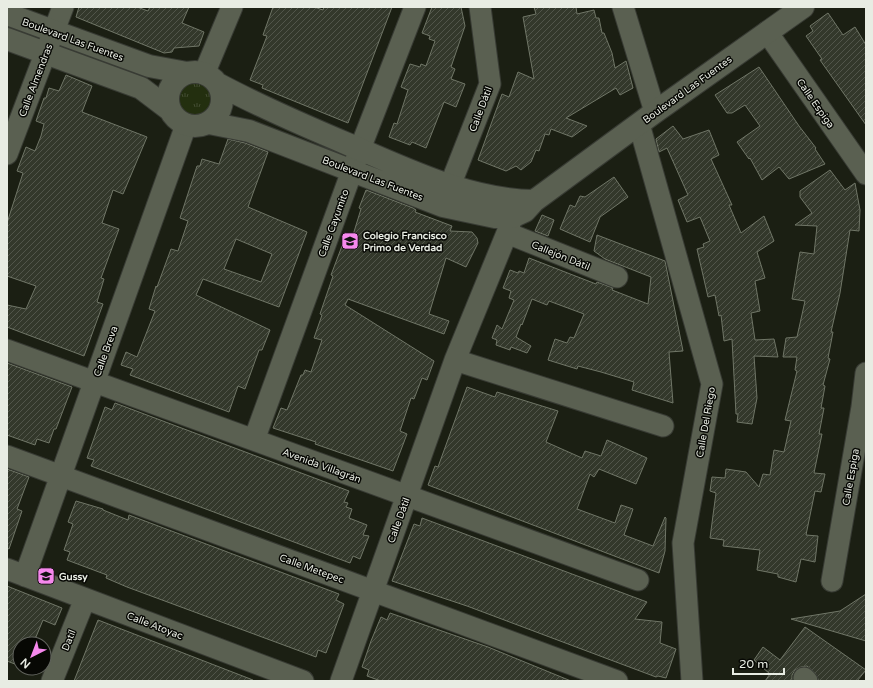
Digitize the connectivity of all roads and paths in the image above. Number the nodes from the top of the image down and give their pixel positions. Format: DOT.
graph roads {
  1 [pos="63,7"];
  2 [pos="232,7"];
  3 [pos="415,7"];
  4 [pos="480,7"];
  5 [pos="624,7"];
  6 [pos="798,8"];
  7 [pos="7,14"];
  8 [pos="53,32"];
  9 [pos="766,32"];
  10 [pos="7,39"];
  11 [pos="44,53"];
  12 [pos="203,77"];
  13 [pos="170,110"];
  14 [pos="647,118"];
  15 [pos="209,123"];
  16 [pos="186,125"];
  17 [pos="360,149"];
  18 [pos="7,154"];
  19 [pos="352,170"];
  20 [pos="866,174"];
  21 [pos="446,196"];
  22 [pos="517,213"];
  23 [pos="616,277"];
  24 [pos="7,350"];
  25 [pos="455,360"];
  26 [pos="866,373"];
  27 [pos="94,382"];
  28 [pos="864,410"];
  29 [pos="663,426"];
  30 [pos="254,440"];
  31 [pos="7,456"];
  32 [pos="61,476"];
  33 [pos="407,496"];
  34 [pos="16,573"];
  35 [pos="638,580"];
  36 [pos="832,581"];
  37 [pos="373,591"];
  38 [pos="85,598"];
  39 [pos="265,674"];
  40 [pos="52,681"];
  41 [pos="303,681"];
  42 [pos="341,681"];
  43 [pos="617,681"];
  44 [pos="692,681"];
  1 -- 8 [label="street, Calle Almendras"];
  2 -- 12 [label="street"];
  3 -- 17 [label="street, Calle Cayumito"];
  4 -- 21 [label="street, Calle Dátil"];
  5 -- 14 [label="street, Calle Del Riego"];
  6 -- 9 [label="street, Boulevard Las Fuentes"];
  7 -- 8 [label="street, Boulevard Las Fuentes"];
  8 -- 11 [label="street, Calle Almendras"];
  8 -- 12 [label="street, Boulevard Las Fuentes"];
  9 -- 14 [label="street, Boulevard Las Fuentes"];
  9 -- 20 [label="street, Calle Espiga"];
  10 -- 11 [label="street"];
  11 -- 13 [label="street"];
  11 -- 18 [label="street, Calle Almendras"];
  12 -- 13 [label="street"];
  12 -- 15 [label="street"];
  12 -- 17 [label="street, Boulevard Las Fuentes"];
  13 -- 16 [label="street"];
  14 -- 22 [label="street, Boulevard Las Fuentes"];
  14 -- 44 [label="street, Calle Del Riego"];
  15 -- 16 [label="street"];
  15 -- 19 [label="street, Boulevard Las Fuentes"];
  16 -- 27 [label="street, Calle Breva"];
  17 -- 19 [label="street, Calle Cayumito"];
  17 -- 21 [label="street, Boulevard Las Fuentes"];
  19 -- 21 [label="street, Boulevard Las Fuentes"];
  19 -- 30 [label="street, Calle Cayumito"];
  21 -- 22 [label="street, Boulevard Las Fuentes"];
  22 -- 23 [label="street, Callejón Dátil"];
  22 -- 25 [label="street, Calle Dátil"];
  24 -- 27 [label="street, Avenida Villagrán"];
  25 -- 29 [label="street"];
  25 -- 33 [label="street, Calle Dátil"];
  26 -- 28 [label="street, Calle Espiga"];
  27 -- 30 [label="street, Avenida Villagrán"];
  27 -- 32 [label="street, Calle Breva"];
  28 -- 36 [label="street, Calle Espiga"];
  30 -- 33 [label="street, Avenida Villagrán"];
  31 -- 32 [label="street, Calle Metepec"];
  32 -- 34 [label="street, Calle Breva"];
  32 -- 37 [label="street, Calle Metepec"];
  33 -- 35 [label="street, Avenida Villagrán"];
  33 -- 37 [label="street, Calle Dátil"];
  34 -- 38 [label="street, Calle Atoyac"];
  37 -- 42 [label="street, Calle Dátil"];
  37 -- 43 [label="street, Calle Metepec"];
  38 -- 39 [label="street, Calle Atoyac"];
  38 -- 40 [label="street, Datíl"];
  39 -- 41 [label="street, Calle Atoyac"];
}
